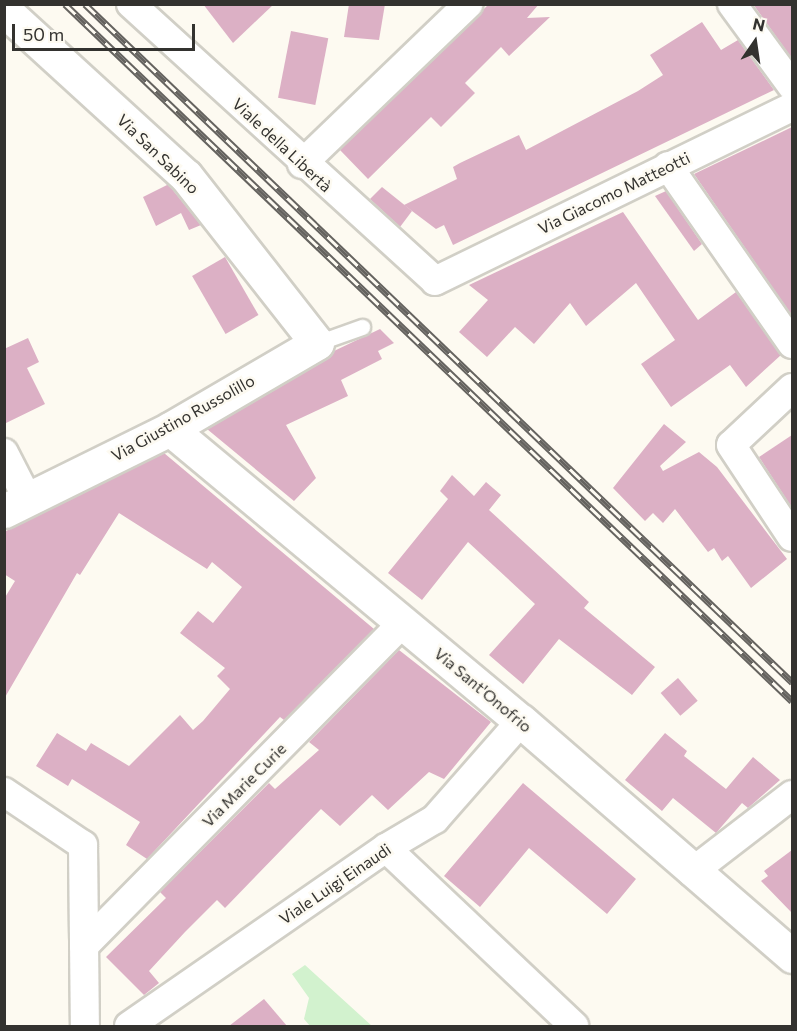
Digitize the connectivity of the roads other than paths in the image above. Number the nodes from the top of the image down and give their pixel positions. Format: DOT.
graph roads {
  1 [pos="131,4"];
  2 [pos="468,4"];
  3 [pos="732,4"];
  4 [pos="4,10"];
  5 [pos="792,86"];
  6 [pos="792,107"];
  7 [pos="302,164"];
  8 [pos="668,166"];
  9 [pos="435,281"];
  10 [pos="362,327"];
  11 [pos="316,343"];
  12 [pos="792,344"];
  13 [pos="792,388"];
  14 [pos="170,429"];
  15 [pos="4,453"];
  16 [pos="16,506"];
  17 [pos="792,537"];
  18 [pos="403,623"];
  19 [pos="521,721"];
  20 [pos="4,792"];
  21 [pos="792,795"];
  22 [pos="386,848"];
  23 [pos="692,872"];
  24 [pos="84,946"];
  25 [pos="792,956"];
  26 [pos="85,1026"];
  27 [pos="129,1026"];
  28 [pos="574,1026"];
  1 -- 7 [label="street, Viale della Libertà"];
  2 -- 7 [label="street"];
  3 -- 5 [label="street"];
  4 -- 11 [label="street, Via San Sabino"];
  6 -- 8 [label="street, Via Giacomo Matteotti"];
  7 -- 9 [label="street, Viale della Libertà"];
  8 -- 9 [label="street, Via Giacomo Matteotti"];
  8 -- 12 [label="street"];
  10 -- 11 [label="lane, Via Giustino Russolillo"];
  11 -- 14 [label="street, Via Giustino Russolillo"];
  13 -- 17 [label="street"];
  14 -- 16 [label="street, Via Giustino Russolillo"];
  14 -- 18 [label="street, Via Sant'Onofrio"];
  15 -- 16 [label="street"];
  18 -- 19 [label="street, Via Sant'Onofrio"];
  18 -- 24 [label="street, Via Marie Curie"];
  19 -- 22 [label="street, Viale Luigi Einaudi"];
  19 -- 23 [label="street, Via Sant'Onofrio"];
  20 -- 24 [label="street"];
  21 -- 23 [label="street"];
  22 -- 27 [label="street, Viale Luigi Einaudi"];
  22 -- 28 [label="street"];
  23 -- 25 [label="street, Via Sant'Onofrio"];
  24 -- 26 [label="street"];
}
